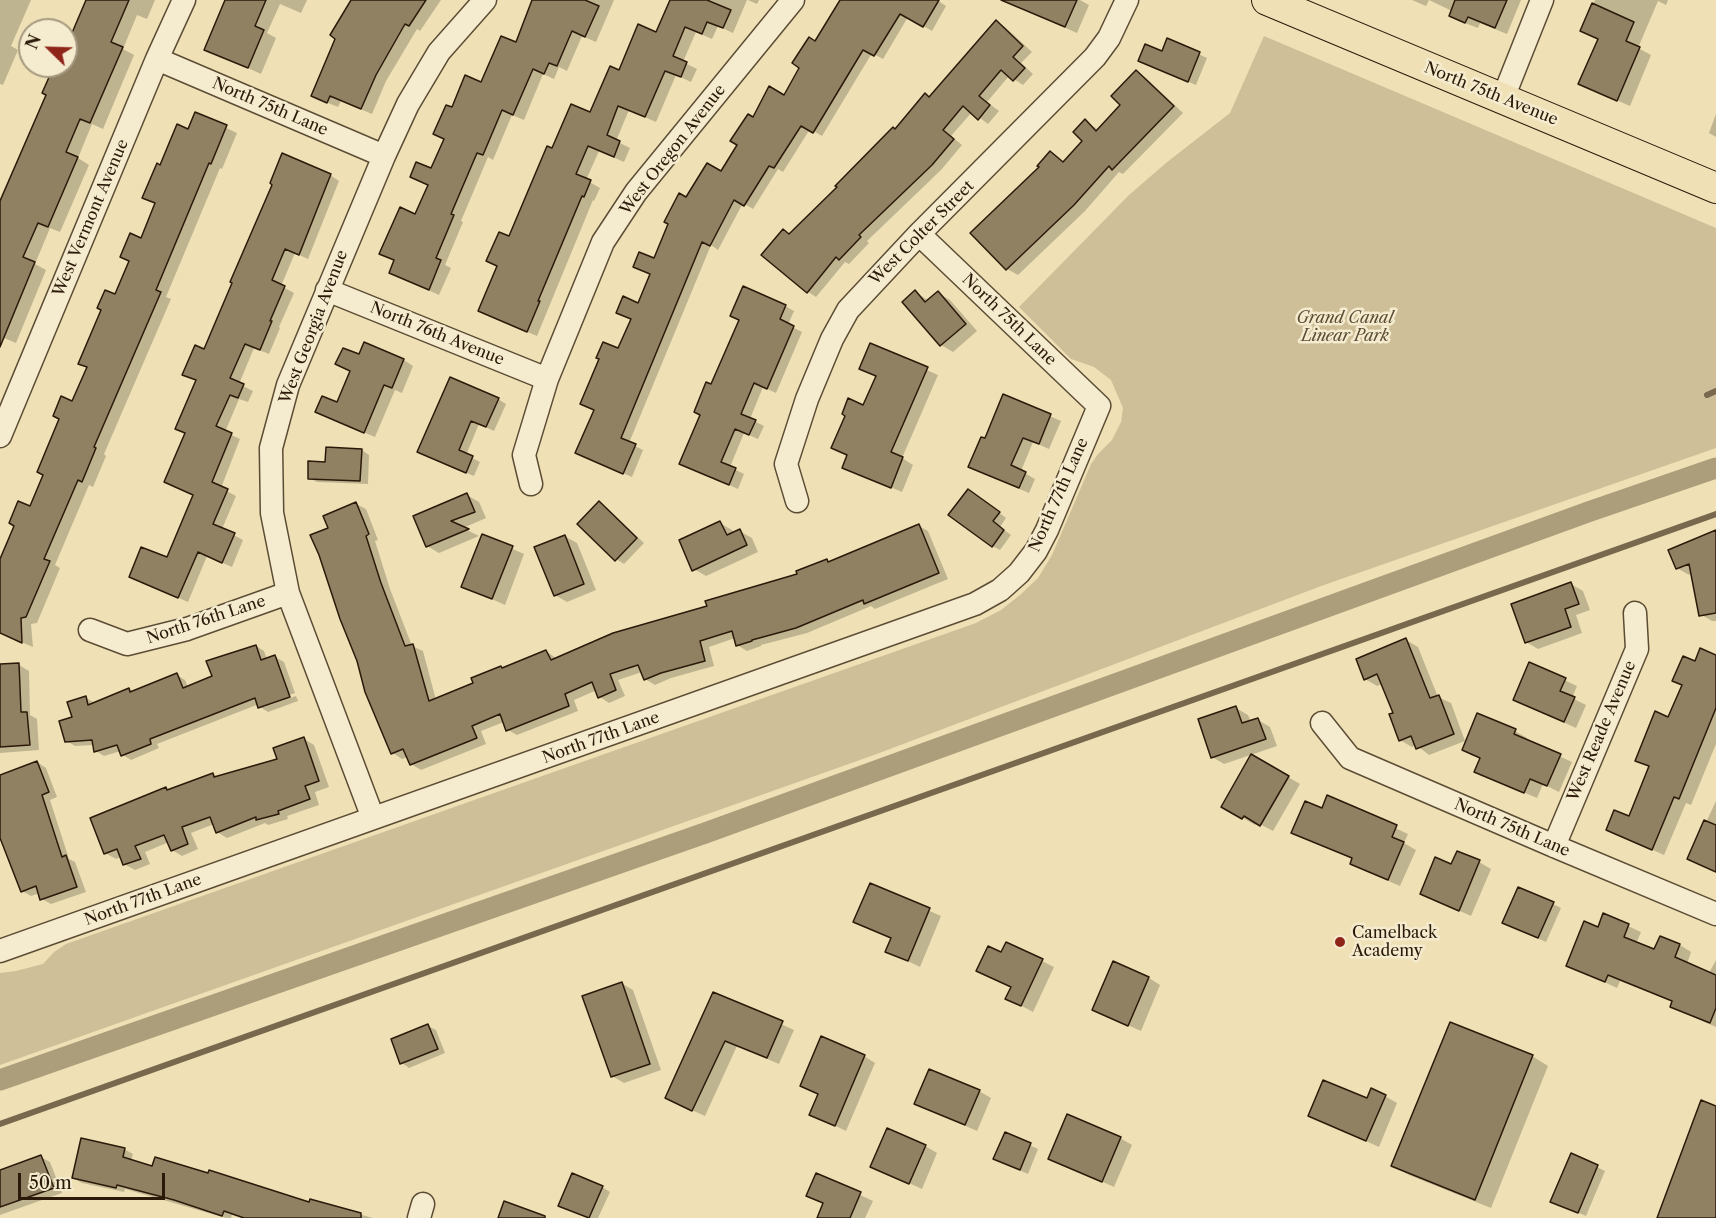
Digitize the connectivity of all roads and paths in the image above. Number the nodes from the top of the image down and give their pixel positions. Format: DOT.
graph roads {
  1 [pos="184,0"];
  2 [pos="485,0"];
  3 [pos="794,0"];
  4 [pos="1127,0"];
  5 [pos="1267,0"];
  6 [pos="1542,0"];
  7 [pos="157,59"];
  8 [pos="1503,98"];
  9 [pos="384,156"];
  10 [pos="1716,188"];
  11 [pos="919,234"];
  12 [pos="327,290"];
  13 [pos="547,379"];
  14 [pos="1099,406"];
  15 [pos="0,436"];
  16 [pos="531,484"];
  17 [pos="796,501"];
  18 [pos="288,593"];
  19 [pos="1635,613"];
  20 [pos="90,630"];
  21 [pos="1322,723"];
  22 [pos="373,818"];
  23 [pos="1554,846"];
  24 [pos="1716,914"];
  25 [pos="0,951"];
  1 -- 7 [label="street, West Vermont Avenue"];
  2 -- 9 [label="street, West Georgia Avenue"];
  3 -- 13 [label="street, West Oregon Avenue"];
  4 -- 11 [label="street, West Colter Street"];
  5 -- 8 [label="main road, North 75th Avenue"];
  6 -- 8 [label="street"];
  7 -- 9 [label="street, North 75th Lane"];
  7 -- 15 [label="street, West Vermont Avenue"];
  8 -- 10 [label="main road, North 75th Avenue"];
  9 -- 12 [label="street, West Georgia Avenue"];
  11 -- 14 [label="street, North 75th Lane"];
  11 -- 17 [label="street, West Colter Street"];
  12 -- 13 [label="street, North 76th Avenue"];
  12 -- 18 [label="street, West Georgia Avenue"];
  13 -- 16 [label="street, West Oregon Avenue"];
  14 -- 22 [label="street, North 77th Lane"];
  18 -- 20 [label="street, North 76th Lane"];
  18 -- 22 [label="street, West Georgia Avenue"];
  19 -- 23 [label="street, West Reade Avenue"];
  21 -- 23 [label="street, North 75th Lane"];
  22 -- 25 [label="street, North 77th Lane"];
  23 -- 24 [label="street, North 75th Lane"];
}
